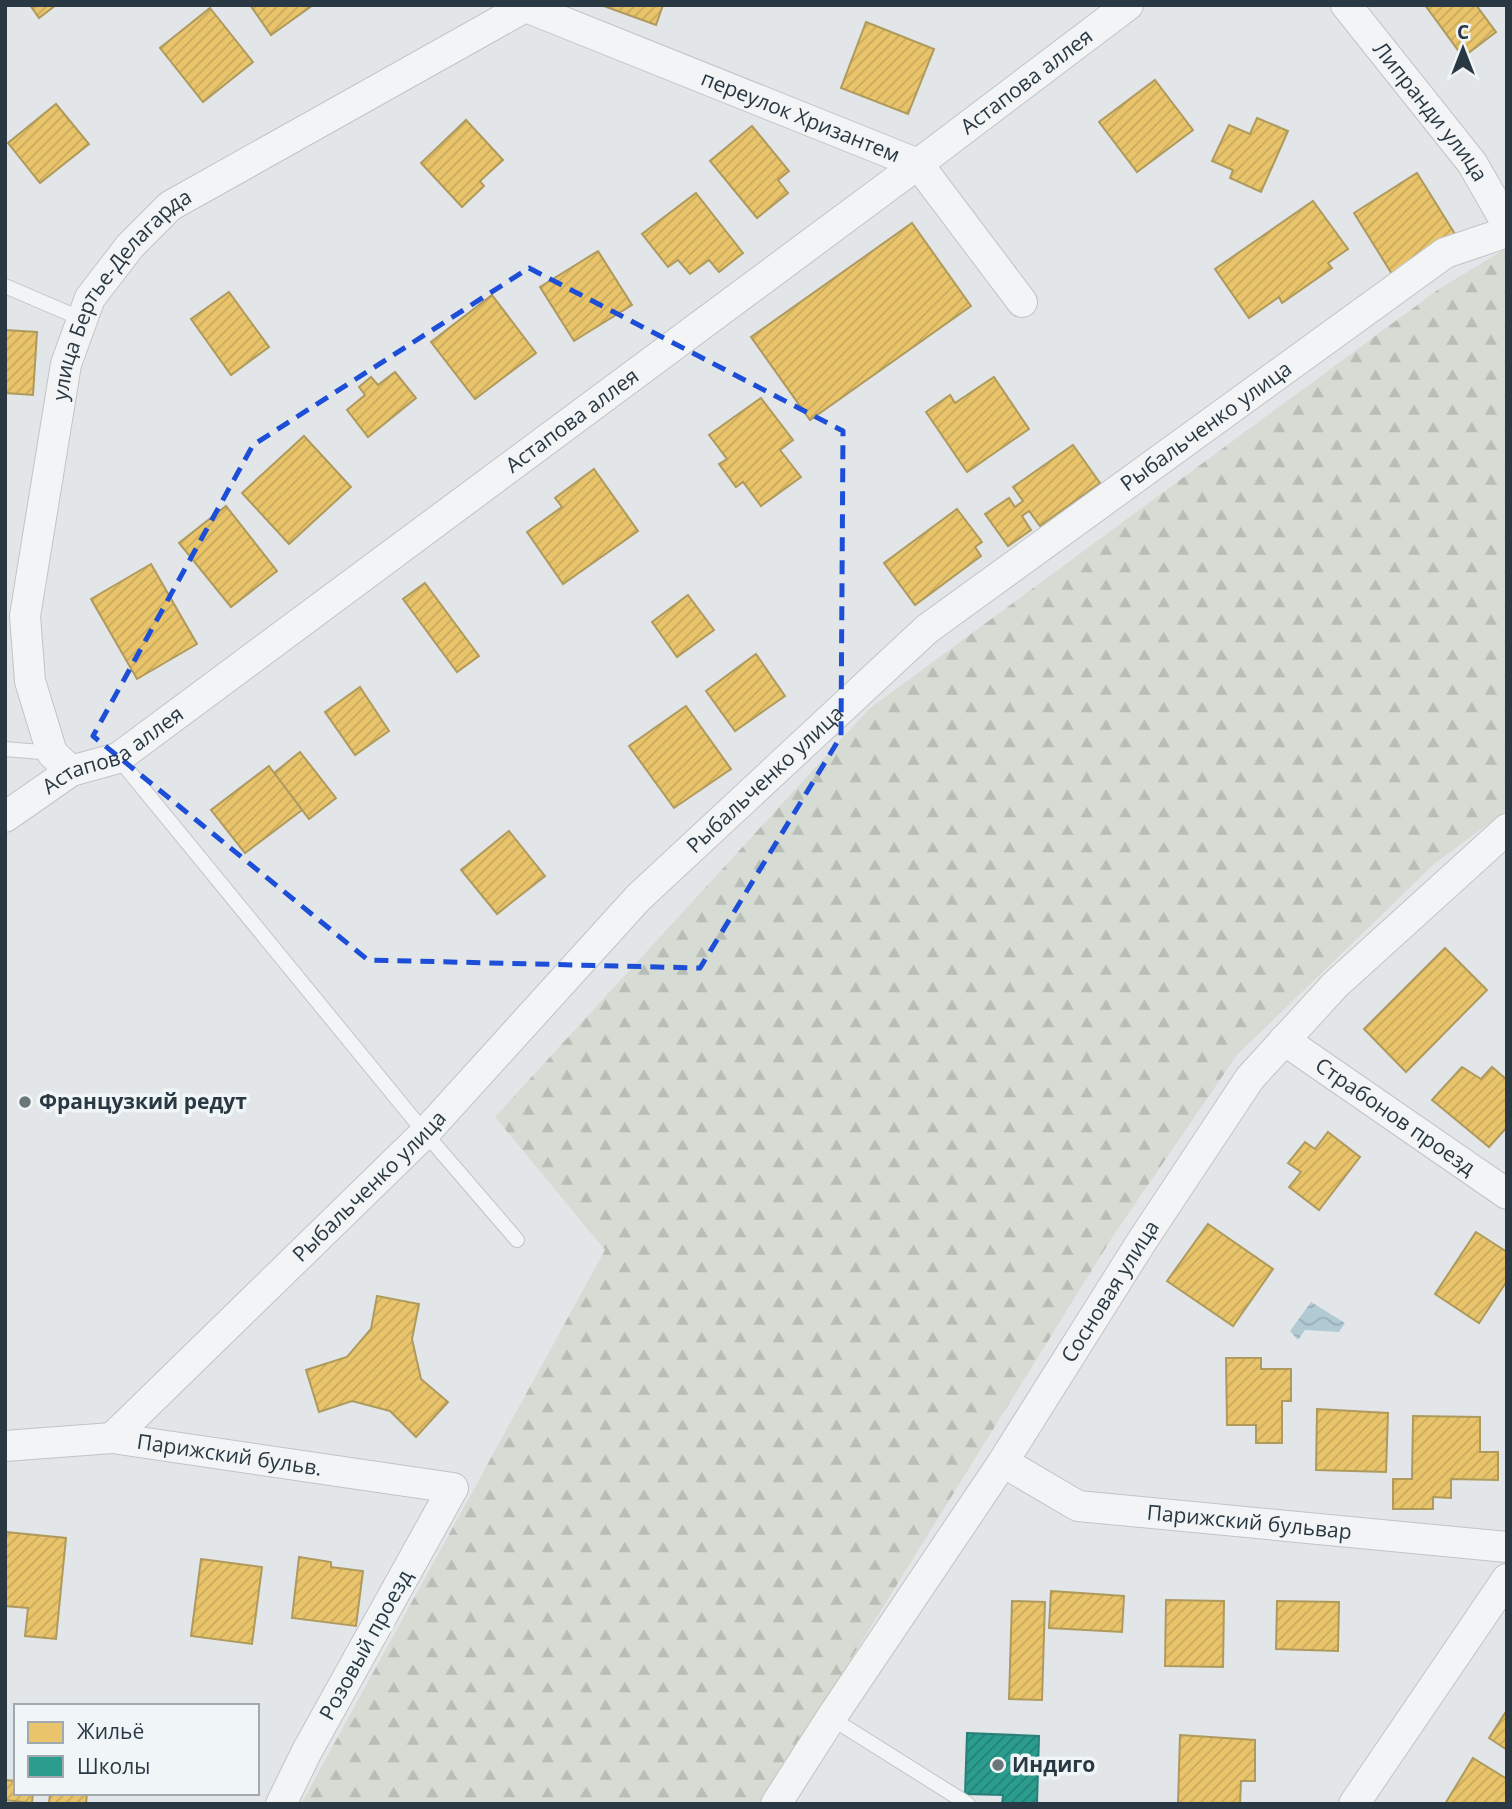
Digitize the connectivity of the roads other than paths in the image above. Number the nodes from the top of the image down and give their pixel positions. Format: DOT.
graph roads {
  1 [pos="1128,5"];
  2 [pos="1346,5"];
  3 [pos="523,6"];
  4 [pos="918,164"];
  5 [pos="1507,224"];
  6 [pos="1507,232"];
  7 [pos="5,286"];
  8 [pos="1022,302"];
  9 [pos="82,319"];
  10 [pos="5,749"];
  11 [pos="118,758"];
  12 [pos="61,762"];
  13 [pos="5,817"];
  14 [pos="1507,829"];
  15 [pos="1284,1040"];
  16 [pos="425,1133"];
  17 [pos="1507,1194"];
  18 [pos="517,1240"];
  19 [pos="112,1438"];
  20 [pos="5,1446"];
  21 [pos="1003,1462"];
  22 [pos="453,1488"];
  23 [pos="1507,1547"];
  24 [pos="1507,1579"];
  25 [pos="831,1718"];
  26 [pos="281,1804"];
  27 [pos="776,1804"];
  28 [pos="968,1804"];
  29 [pos="1353,1804"];
  1 -- 4 [label="street, Астапова аллея"];
  2 -- 5 [label="street, Липранди улица"];
  3 -- 4 [label="street, переулок Хризантем"];
  3 -- 9 [label="street, улица Бертье-Делагарда"];
  4 -- 8 [label="street, переулок Хризантем"];
  4 -- 11 [label="street, Астапова аллея"];
  6 -- 16 [label="street, Рыбальченко улица"];
  7 -- 9 [label="lane"];
  9 -- 12 [label="street, улица Бертье-Делагарда"];
  10 -- 12 [label="lane"];
  11 -- 12 [label="street, Астапова аллея"];
  11 -- 16 [label="lane"];
  12 -- 13 [label="street, Астапова аллея"];
  14 -- 15 [label="street, Сосновая улица"];
  15 -- 17 [label="street, Страбонов проезд"];
  15 -- 21 [label="street, Сосновая улица"];
  16 -- 18 [label="lane"];
  16 -- 19 [label="street, Рыбальченко улица"];
  19 -- 20 [label="street, Парижский бульв."];
  19 -- 22 [label="street, Парижский бульв."];
  21 -- 23 [label="street, Парижский бульвар"];
  21 -- 25 [label="street, Сосновая улица"];
  22 -- 26 [label="street, Розовый проезд"];
  24 -- 29 [label="street"];
  25 -- 27 [label="street, Сосновая улица"];
  25 -- 28 [label="lane"];
}
